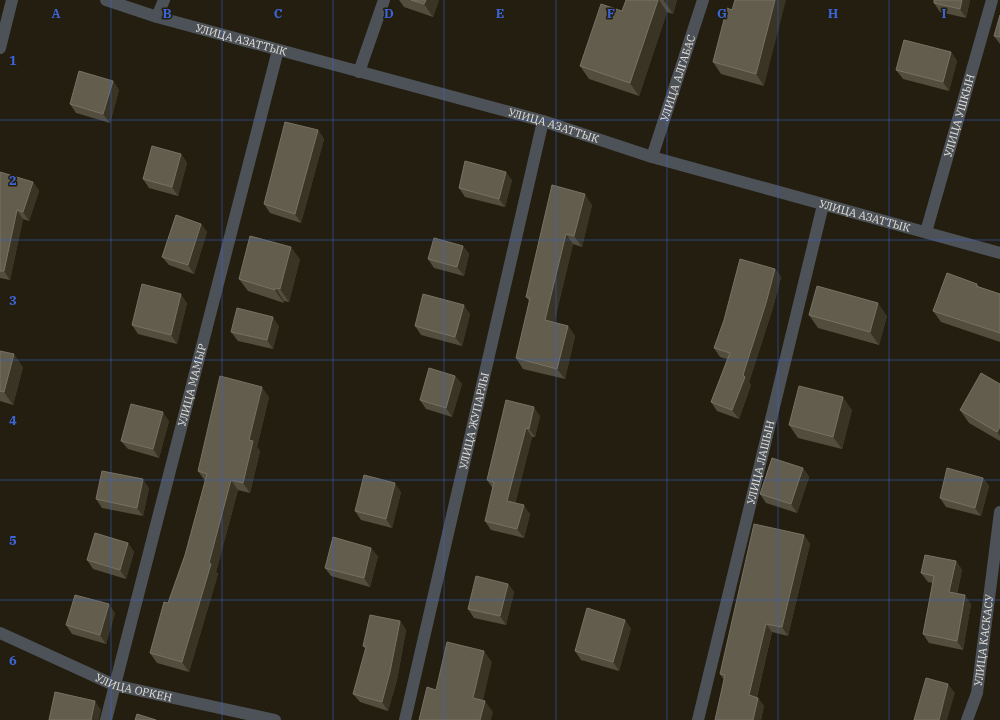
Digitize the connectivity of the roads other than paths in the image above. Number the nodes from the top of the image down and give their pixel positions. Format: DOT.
graph roads {
  1 [pos="12,0"];
  2 [pos="106,0"];
  3 [pos="164,0"];
  4 [pos="384,0"];
  5 [pos="703,0"];
  6 [pos="992,0"];
  7 [pos="157,17"];
  8 [pos="0,48"];
  9 [pos="278,50"];
  10 [pos="359,72"];
  11 [pos="543,121"];
  12 [pos="652,157"];
  13 [pos="822,205"];
  14 [pos="926,232"];
  15 [pos="1000,254"];
  16 [pos="1000,512"];
  17 [pos="0,633"];
  18 [pos="114,686"];
  19 [pos="106,720"];
  20 [pos="275,720"];
  21 [pos="405,720"];
  22 [pos="698,720"];
  23 [pos="967,720"];
  1 -- 8 [label="street"];
  2 -- 7 [label="street, УЛИЦА АЗАТТЫК"];
  3 -- 7 [label="street"];
  4 -- 10 [label="street"];
  5 -- 12 [label="street, УЛИЦА АЛГАБАС"];
  6 -- 14 [label="street, УЛИЦА УШКЫН"];
  7 -- 9 [label="street, УЛИЦА АЗАТТЫК"];
  9 -- 10 [label="street, УЛИЦА АЗАТТЫК"];
  9 -- 18 [label="street, УЛИЦА МАМЫР"];
  10 -- 11 [label="street, УЛИЦА АЗАТТЫК"];
  11 -- 12 [label="street, УЛИЦА АЗАТТЫК"];
  11 -- 21 [label="street, УЛИЦА ЖУПАРЛЫ"];
  12 -- 13 [label="street, УЛИЦА АЗАТТЫК"];
  13 -- 14 [label="street, УЛИЦА АЗАТТЫК"];
  13 -- 22 [label="street, УЛИЦА ЛАШЫН"];
  14 -- 15 [label="street, УЛИЦА АЗАТТЫК"];
  16 -- 23 [label="street, УЛИЦА КАСКАСУ"];
  17 -- 18 [label="street, УЛИЦА ОРКЕН"];
  18 -- 19 [label="street, УЛИЦА МАМЫР"];
  18 -- 20 [label="street, УЛИЦА ОРКЕН"];
}
